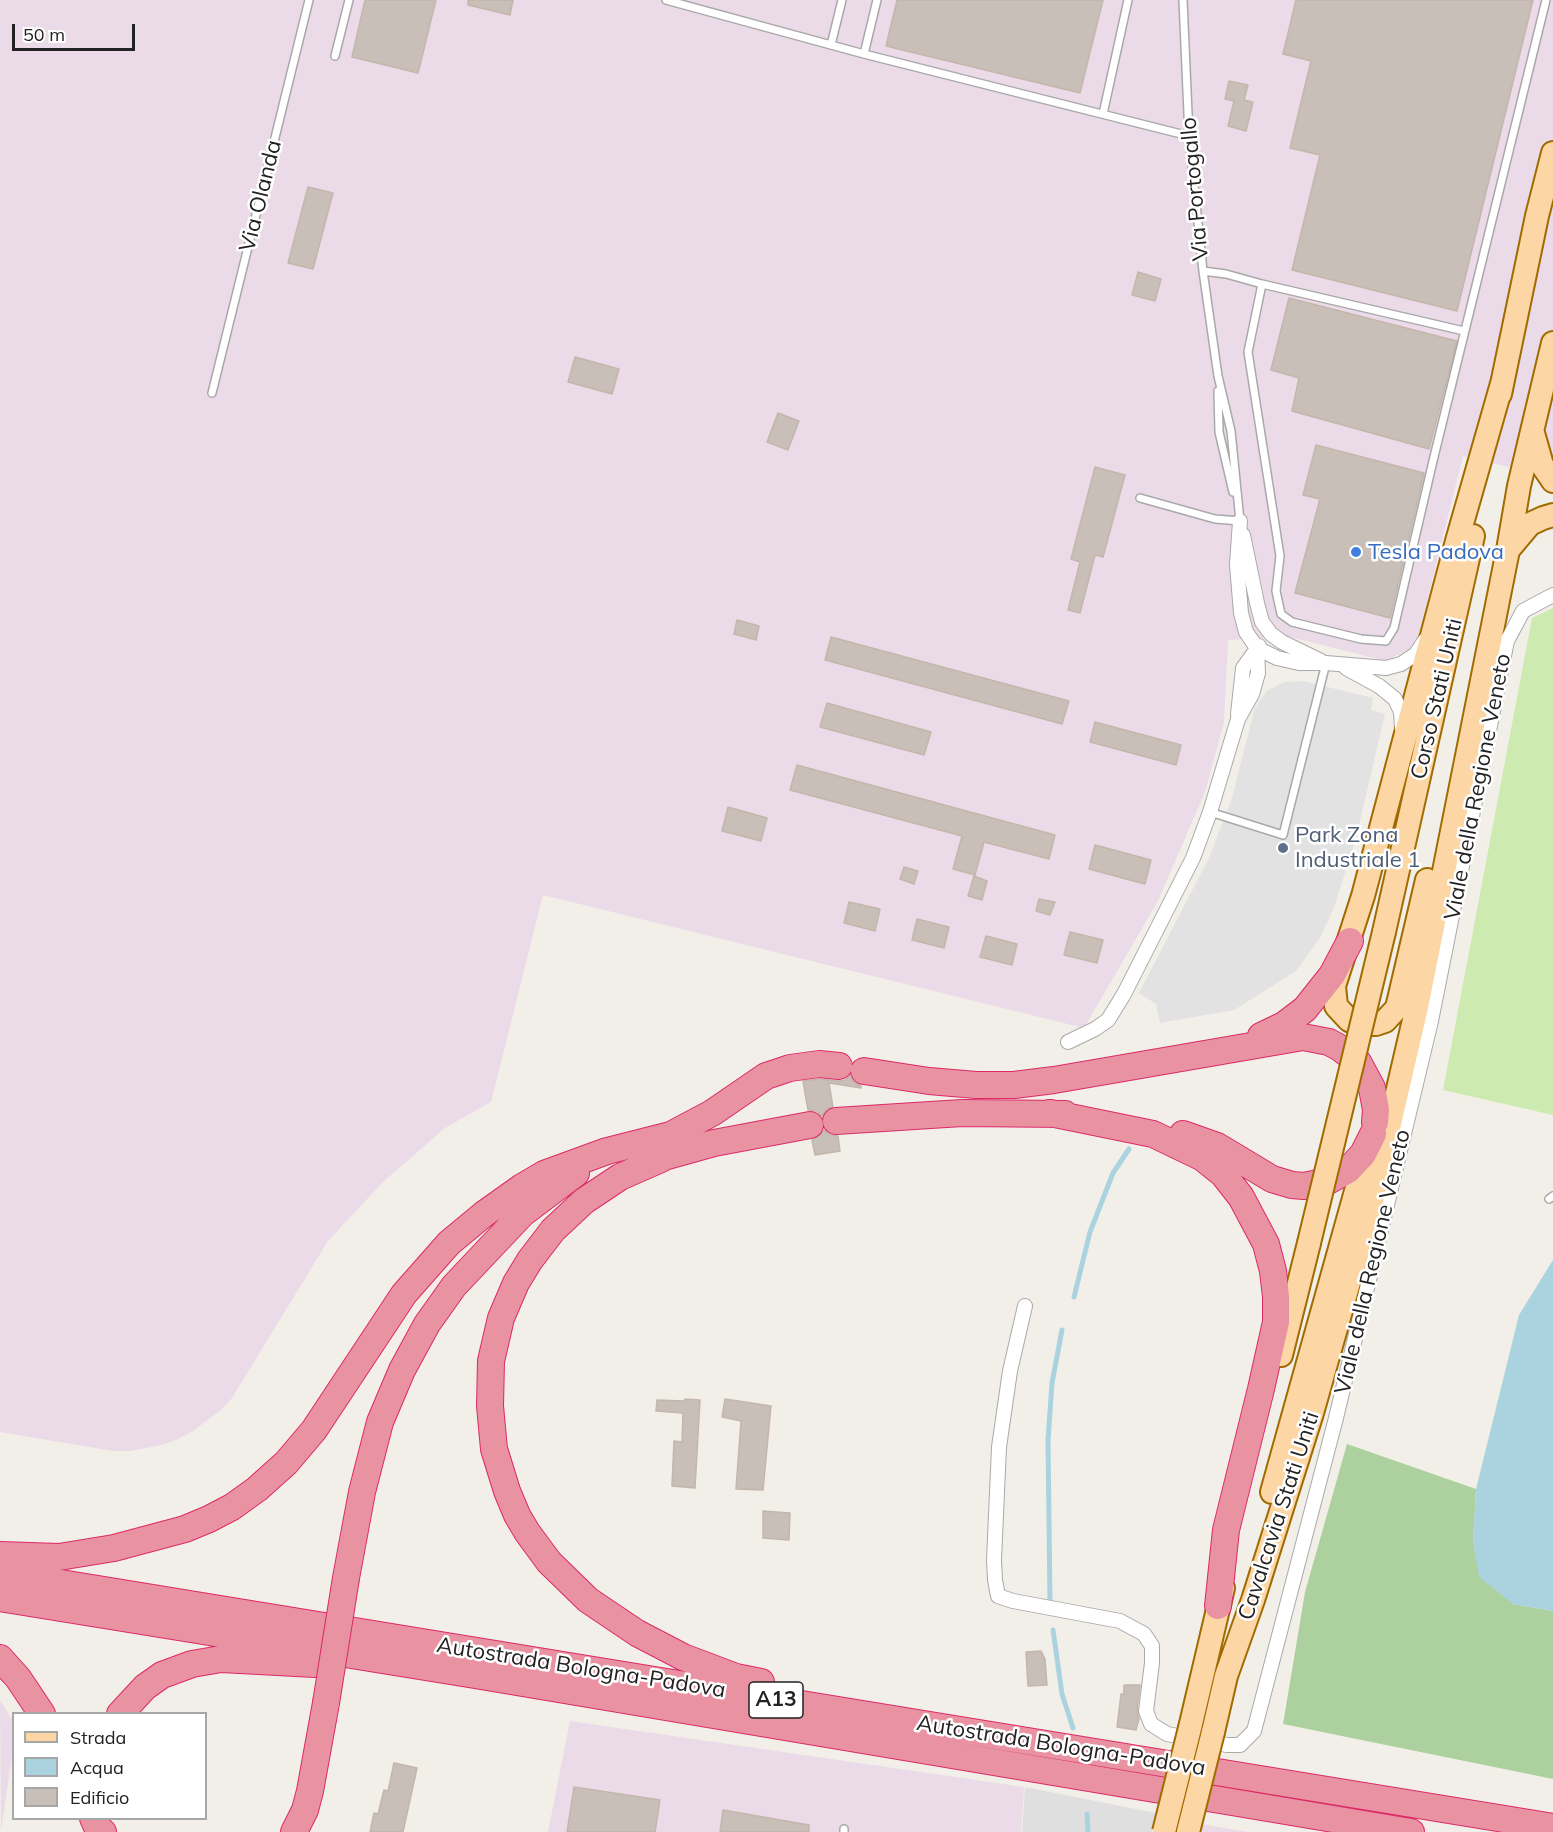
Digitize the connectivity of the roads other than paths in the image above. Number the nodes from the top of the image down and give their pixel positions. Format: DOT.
graph roads {
  1 [pos="309,0"];
  2 [pos="349,0"];
  3 [pos="666,0"];
  4 [pos="842,0"];
  5 [pos="877,0"];
  6 [pos="1128,0"];
  7 [pos="1183,0"];
  8 [pos="1546,0"];
  9 [pos="831,45"];
  10 [pos="864,54"];
  11 [pos="335,56"];
  12 [pos="1104,114"];
  13 [pos="1190,136"];
  14 [pos="1553,153"];
  15 [pos="1203,271"];
  16 [pos="1262,284"];
  17 [pos="1464,331"];
  18 [pos="1553,343"];
  19 [pos="1218,376"];
  20 [pos="1503,380"];
  21 [pos="212,393"];
  22 [pos="1532,429"];
  23 [pos="1553,481"];
  24 [pos="1519,486"];
  25 [pos="1140,498"];
  26 [pos="1553,516"];
  27 [pos="1240,521"];
  28 [pos="1508,550"];
  29 [pos="1553,595"];
  30 [pos="1435,626"];
  31 [pos="1271,634"];
  32 [pos="1257,648"];
  33 [pos="1326,663"];
  34 [pos="1341,666"];
  35 [pos="1403,744"];
  36 [pos="1210,812"];
  37 [pos="1427,880"];
  38 [pos="1350,941"];
  39 [pos="1068,1042"];
  40 [pos="1204,1055"];
  41 [pos="838,1066"];
  42 [pos="864,1071"];
  43 [pos="1050,1113"];
  44 [pos="836,1121"];
  45 [pos="810,1125"];
  46 [pos="1374,1128"];
  47 [pos="678,1133"];
  48 [pos="661,1159"];
  49 [pos="562,1183"];
  50 [pos="1372,1201"];
  51 [pos="1309,1243"];
  52 [pos="1025,1306"];
  53 [pos="0,1555"];
  54 [pos="0,1573"];
  55 [pos="0,1598"];
  56 [pos="1218,1606"];
  57 [pos="0,1658"];
  58 [pos="475,1675"];
  59 [pos="1226,1676"];
  60 [pos="41,1712"];
  61 [pos="121,1712"];
  62 [pos="1372,1796"];
  63 [pos="94,1820"];
  64 [pos="1553,1827"];
  65 [pos="103,1832"];
  66 [pos="294,1832"];
  67 [pos="1164,1832"];
  68 [pos="1188,1832"];
  69 [pos="1411,1832"];
  1 -- 21 [label="lane, Via Olanda"];
  2 -- 11 [label="lane"];
  3 -- 9 [label="lane"];
  4 -- 9 [label="lane"];
  5 -- 10 [label="lane"];
  6 -- 12 [label="lane"];
  7 -- 13 [label="lane, Via Portogallo"];
  8 -- 17 [label="lane"];
  9 -- 10 [label="lane"];
  10 -- 12 [label="lane"];
  12 -- 13 [label="lane"];
  13 -- 15 [label="lane, Via Portogallo"];
  14 -- 20 [label="main road, Corso Stati Uniti"];
  15 -- 16 [label="lane"];
  15 -- 19 [label="lane, Via Portogallo"];
  16 -- 17 [label="lane"];
  16 -- 17 [label="lane"];
  18 -- 22 [label="main road, Corso Stati Uniti"];
  19 -- 27 [label="lane, Via Portogallo"];
  19 -- 27 [label="lane, Via Portogallo"];
  20 -- 30 [label="main road"];
  20 -- 51 [label="main road, Corso Stati Uniti, bridge"];
  22 -- 23 [label="main road"];
  22 -- 24 [label="main road, Corso Stati Uniti"];
  24 -- 28 [label="main road, Corso Stati Uniti"];
  24 -- 37 [label="main road"];
  25 -- 27 [label="lane"];
  26 -- 28 [label="main road"];
  27 -- 31 [label="street, Via Portogallo"];
  27 -- 32 [label="street, Via Portogallo"];
  28 -- 50 [label="main road, Corso Stati Uniti"];
  29 -- 52 [label="street, Viale della Regione Veneto"];
  30 -- 34 [label="street"];
  30 -- 35 [label="main road"];
  31 -- 32 [label="street"];
  31 -- 33 [label="street"];
  32 -- 33 [label="street"];
  32 -- 36 [label="street"];
  33 -- 34 [label="street"];
  33 -- 36 [label="lane"];
  34 -- 35 [label="street"];
  35 -- 38 [label="main road"];
  36 -- 39 [label="street"];
  37 -- 38 [label="main road"];
  37 -- 46 [label="main road"];
  38 -- 40 [label="highway"];
  40 -- 42 [label="highway"];
  40 -- 46 [label="highway"];
  41 -- 47 [label="highway"];
  43 -- 44 [label="highway"];
  43 -- 46 [label="highway"];
  43 -- 56 [label="highway"];
  45 -- 48 [label="highway"];
  46 -- 59 [label="main road"];
  47 -- 49 [label="highway"];
  47 -- 53 [label="highway"];
  48 -- 49 [label="highway"];
  48 -- 62 [label="highway, A13"];
  49 -- 66 [label="highway, bridge"];
  50 -- 59 [label="main road, Cavalcavia Stati Uniti"];
  51 -- 56 [label="main road, Cavalcavia Stati Uniti"];
  54 -- 62 [label="highway, Autostrada Bologna-Padova / A13"];
  55 -- 58 [label="highway, Autostrada Bologna-Padova / A13"];
  56 -- 67 [label="main road, Cavalcavia Stati Uniti, bridge"];
  57 -- 60 [label="highway"];
  58 -- 61 [label="highway"];
  58 -- 69 [label="highway, Autostrada Bologna-Padova / A13"];
  59 -- 68 [label="main road, Cavalcavia Stati Uniti, bridge"];
  62 -- 64 [label="highway, Autostrada Bologna-Padova / A13"];
  63 -- 65 [label="highway"];
}
